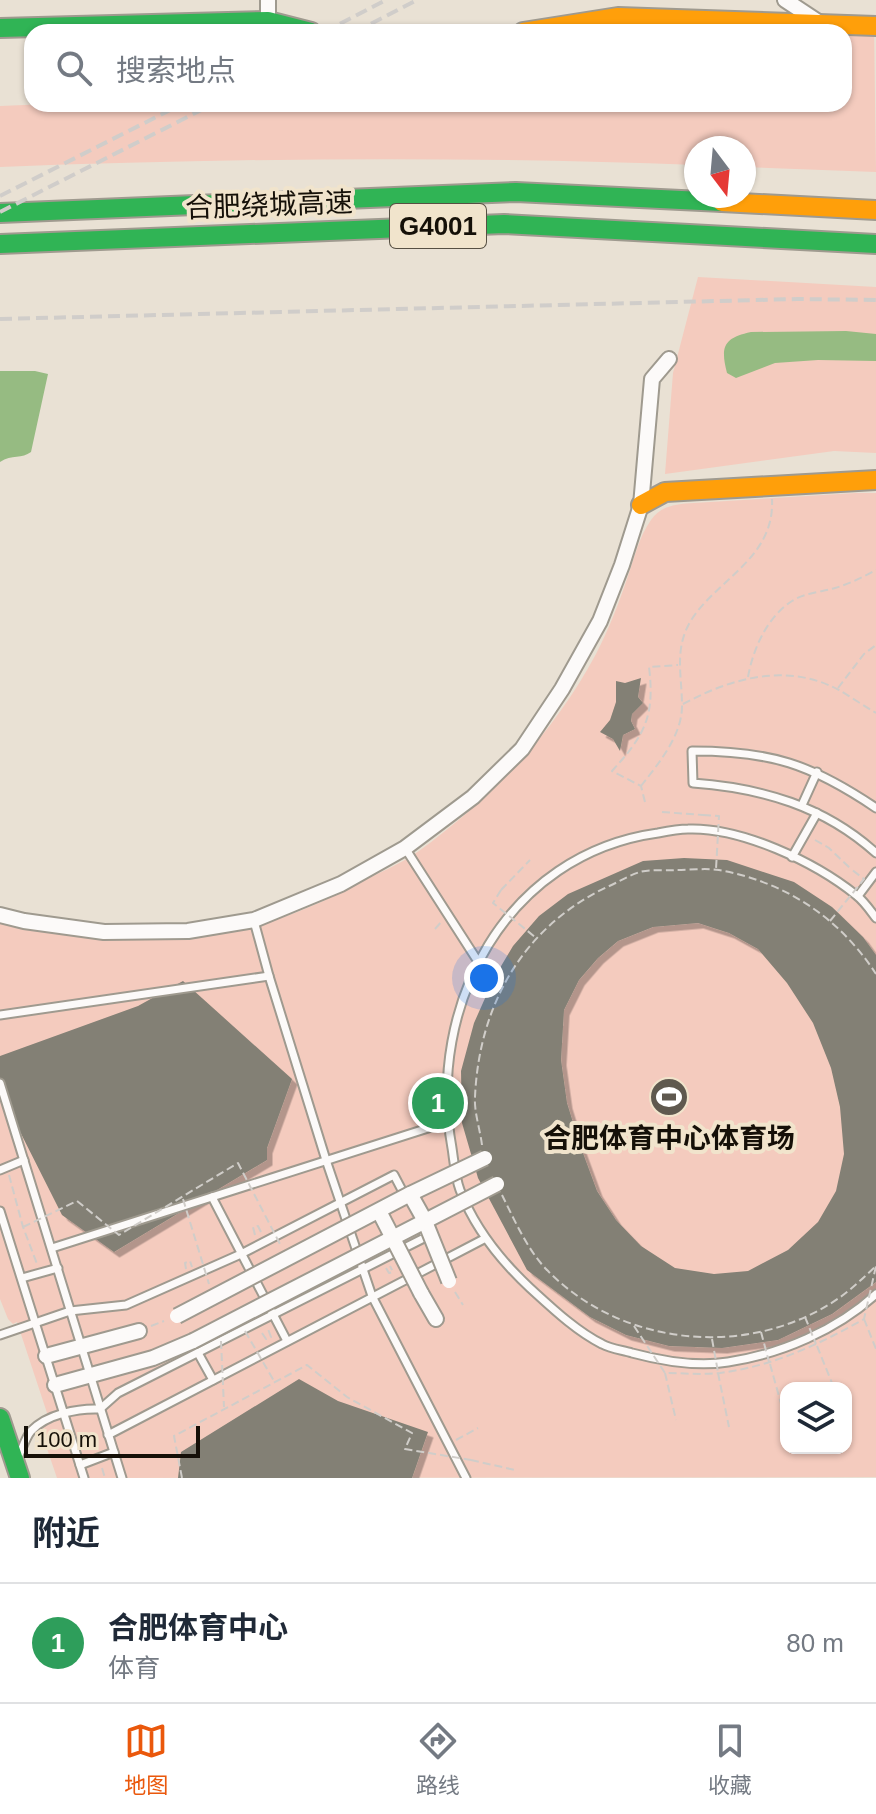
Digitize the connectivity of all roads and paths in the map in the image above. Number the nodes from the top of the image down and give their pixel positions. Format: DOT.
graph roads {
  1 [pos="268,0"];
  2 [pos="642,0"];
  3 [pos="785,0"];
  4 [pos="618,17"];
  5 [pos="268,21"];
  6 [pos="820,23"];
  7 [pos="153,24"];
  8 [pos="280,24"];
  9 [pos="574,24"];
  10 [pos="839,24"];
  11 [pos="852,25"];
  12 [pos="876,26"];
  13 [pos="24,27"];
  14 [pos="0,28"];
  15 [pos="876,210"];
  16 [pos="0,213"];
  17 [pos="0,244"];
  18 [pos="876,244"];
  19 [pos="669,359"];
  20 [pos="876,480"];
  21 [pos="771,484"];
  22 [pos="641,505"];
  23 [pos="876,570"];
  24 [pos="876,645"];
  25 [pos="679,665"];
  26 [pos="748,678"];
  27 [pos="838,689"];
  28 [pos="682,705"];
  29 [pos="876,713"];
  30 [pos="817,772"];
  31 [pos="641,786"];
  32 [pos="645,802"];
  33 [pos="802,805"];
  34 [pos="876,808"];
  35 [pos="662,812"];
  36 [pos="817,813"];
  37 [pos="805,835"];
  38 [pos="405,848"];
  39 [pos="876,853"];
  40 [pos="792,857"];
  41 [pos="530,860"];
  42 [pos="716,869"];
  43 [pos="876,872"];
  44 [pos="858,896"];
  45 [pos="0,915"];
  46 [pos="876,918"];
  47 [pos="254,920"];
  48 [pos="830,921"];
  49 [pos="535,937"];
  50 [pos="477,960"];
  51 [pos="876,974"];
  52 [pos="269,976"];
  53 [pos="0,1015"];
  54 [pos="0,1083"];
  55 [pos="447,1122"];
  56 [pos="485,1158"];
  57 [pos="24,1160"];
  58 [pos="326,1160"];
  59 [pos="3,1168"];
  60 [pos="497,1184"];
  61 [pos="410,1194"];
  62 [pos="183,1196"];
  63 [pos="212,1197"];
  64 [pos="340,1202"];
  65 [pos="0,1211"];
  66 [pos="379,1211"];
  67 [pos="424,1219"];
  68 [pos="23,1227"];
  69 [pos="112,1229"];
  70 [pos="392,1236"];
  71 [pos="484,1239"];
  72 [pos="52,1248"];
  73 [pos="241,1254"];
  74 [pos="287,1258"];
  75 [pos="58,1268"];
  76 [pos="363,1269"];
  77 [pos="40,1273"];
  78 [pos="22,1278"];
  79 [pos="449,1281"];
  80 [pos="876,1294"];
  81 [pos="372,1296"];
  82 [pos="213,1297"];
  83 [pos="70,1311"];
  84 [pos="273,1315"];
  85 [pos="177,1316"];
  86 [pos="238,1317"];
  87 [pos="805,1317"];
  88 [pos="436,1319"];
  89 [pos="864,1319"];
  90 [pos="36,1321"];
  91 [pos="220,1326"];
  92 [pos="634,1326"];
  93 [pos="139,1331"];
  94 [pos="761,1332"];
  95 [pos="0,1335"];
  96 [pos="712,1339"];
  97 [pos="287,1341"];
  98 [pos="81,1346"];
  99 [pos="817,1346"];
  100 [pos="195,1347"];
  101 [pos="876,1349"];
  102 [pos="46,1356"];
  103 [pos="770,1364"];
  104 [pos="665,1373"];
  105 [pos="718,1373"];
  106 [pos="90,1374"];
  107 [pos="213,1380"];
  108 [pos="275,1382"];
  109 [pos="832,1382"];
  110 [pos="55,1385"];
  111 [pos="780,1400"];
  112 [pos="225,1408"];
  113 [pos="100,1409"];
  114 [pos="63,1415"];
  115 [pos="0,1418"];
  116 [pos="676,1420"];
  117 [pos="729,1427"];
  118 [pos="478,1428"];
  119 [pos="108,1435"];
  120 [pos="448,1444"];
  121 [pos="114,1452"];
  122 [pos="80,1465"];
  123 [pos="515,1470"];
  124 [pos="17,1471"];
  125 [pos="84,1478"];
  126 [pos="122,1478"];
  127 [pos="182,1478"];
  128 [pos="466,1478"];
  1 -- 5 [label="street"];
  2 -- 4 [label="main road"];
  3 -- 6 [label="street"];
  4 -- 6 [label="main road"];
  4 -- 9 [label="main road"];
  5 -- 7 [label="main road"];
  5 -- 8 [label="main road"];
  6 -- 10 [label="main road"];
  11 -- 12 [label="main road"];
  13 -- 14 [label="main road"];
  15 -- 16 [label="main road, 合肥绕城高速 / G4001"];
  17 -- 18 [label="main road, 合肥绕城高速 / G4001"];
  19 -- 22 [label="street"];
  20 -- 21 [label="main road"];
  21 -- 22 [label="main road"];
  21 -- 25 [label="path"];
  22 -- 38 [label="street"];
  23 -- 26 [label="path"];
  24 -- 27 [label="path"];
  25 -- 28 [label="path"];
  25 -- 31 [label="path"];
  26 -- 27 [label="path"];
  26 -- 28 [label="path"];
  27 -- 29 [label="path"];
  28 -- 31 [label="path"];
  30 -- 33 [label="lane"];
  30 -- 33 [label="lane"];
  30 -- 34 [label="lane"];
  31 -- 32 [label="path"];
  33 -- 36 [label="lane"];
  35 -- 42 [label="path, bridge"];
  36 -- 37 [label="lane"];
  36 -- 39 [label="lane"];
  37 -- 40 [label="lane"];
  37 -- 48 [label="path, bridge"];
  38 -- 47 [label="street"];
  38 -- 50 [label="lane"];
  40 -- 44 [label="lane"];
  40 -- 50 [label="lane"];
  41 -- 49 [label="path, bridge"];
  42 -- 48 [label="path"];
  42 -- 49 [label="path"];
  43 -- 44 [label="lane"];
  44 -- 46 [label="lane"];
  45 -- 47 [label="street"];
  47 -- 52 [label="lane"];
  48 -- 51 [label="path"];
  49 -- 56 [label="path"];
  50 -- 55 [label="lane"];
  52 -- 53 [label="lane"];
  52 -- 58 [label="lane"];
  54 -- 57 [label="lane"];
  55 -- 58 [label="lane"];
  55 -- 71 [label="lane"];
  56 -- 61 [label="street, bridge"];
  57 -- 59 [label="lane"];
  57 -- 72 [label="lane"];
  58 -- 63 [label="lane"];
  58 -- 64 [label="lane"];
  59 -- 68 [label="path"];
  60 -- 67 [label="street, bridge"];
  60 -- 92 [label="path"];
  61 -- 66 [label="street, bridge"];
  61 -- 67 [label="street, bridge"];
  62 -- 69 [label="path, bridge"];
  62 -- 74 [label="path, bridge"];
  62 -- 82 [label="path, bridge"];
  63 -- 69 [label="lane"];
  63 -- 73 [label="lane"];
  64 -- 73 [label="lane"];
  64 -- 76 [label="lane"];
  64 -- 76 [label="lane"];
  65 -- 78 [label="lane"];
  66 -- 70 [label="street, bridge"];
  66 -- 74 [label="street, bridge"];
  67 -- 70 [label="street, bridge"];
  67 -- 79 [label="street, bridge"];
  68 -- 69 [label="path, bridge"];
  68 -- 77 [label="path"];
  69 -- 72 [label="lane"];
  70 -- 86 [label="street, bridge"];
  70 -- 88 [label="street, bridge"];
  71 -- 80 [label="lane"];
  71 -- 81 [label="lane"];
  72 -- 75 [label="lane"];
  73 -- 83 [label="lane"];
  73 -- 84 [label="lane"];
  74 -- 82 [label="street, bridge"];
  75 -- 77 [label="lane"];
  75 -- 83 [label="lane"];
  76 -- 81 [label="lane"];
  76 -- 84 [label="lane"];
  77 -- 78 [label="lane"];
  78 -- 90 [label="lane"];
  81 -- 97 [label="lane"];
  81 -- 120 [label="lane"];
  82 -- 85 [label="street, bridge"];
  83 -- 90 [label="lane"];
  83 -- 98 [label="lane"];
  84 -- 97 [label="lane"];
  84 -- 100 [label="lane"];
  85 -- 93 [label="path"];
  86 -- 91 [label="street, bridge"];
  86 -- 108 [label="path, bridge"];
  87 -- 89 [label="path, bridge"];
  87 -- 94 [label="path"];
  87 -- 99 [label="path, bridge"];
  89 -- 99 [label="path, bridge"];
  89 -- 101 [label="path"];
  90 -- 95 [label="lane"];
  90 -- 102 [label="lane"];
  91 -- 100 [label="street, bridge"];
  91 -- 112 [label="path, bridge"];
  92 -- 96 [label="path"];
  92 -- 104 [label="path, bridge"];
  93 -- 98 [label="street"];
  94 -- 96 [label="path"];
  94 -- 103 [label="path, bridge"];
  96 -- 105 [label="path, bridge"];
  97 -- 107 [label="lane"];
  98 -- 102 [label="street"];
  98 -- 106 [label="lane"];
  99 -- 103 [label="path, bridge"];
  99 -- 109 [label="path"];
  100 -- 106 [label="street"];
  100 -- 107 [label="lane"];
  100 -- 113 [label="lane"];
  102 -- 110 [label="lane"];
  103 -- 105 [label="path, bridge"];
  103 -- 111 [label="path"];
  104 -- 105 [label="path, bridge"];
  104 -- 116 [label="path"];
  105 -- 117 [label="path"];
  106 -- 110 [label="street"];
  106 -- 113 [label="lane"];
  107 -- 119 [label="lane"];
  108 -- 112 [label="path, bridge"];
  108 -- 123 [label="path, bridge"];
  110 -- 114 [label="lane"];
  112 -- 127 [label="path, bridge"];
  113 -- 114 [label="lane"];
  113 -- 119 [label="lane"];
  114 -- 122 [label="lane"];
  114 -- 124 [label="lane"];
  115 -- 124 [label="main road"];
  118 -- 120 [label="path"];
  119 -- 121 [label="lane"];
  120 -- 128 [label="lane"];
  121 -- 122 [label="lane"];
  121 -- 126 [label="lane"];
  122 -- 125 [label="lane"];
}
